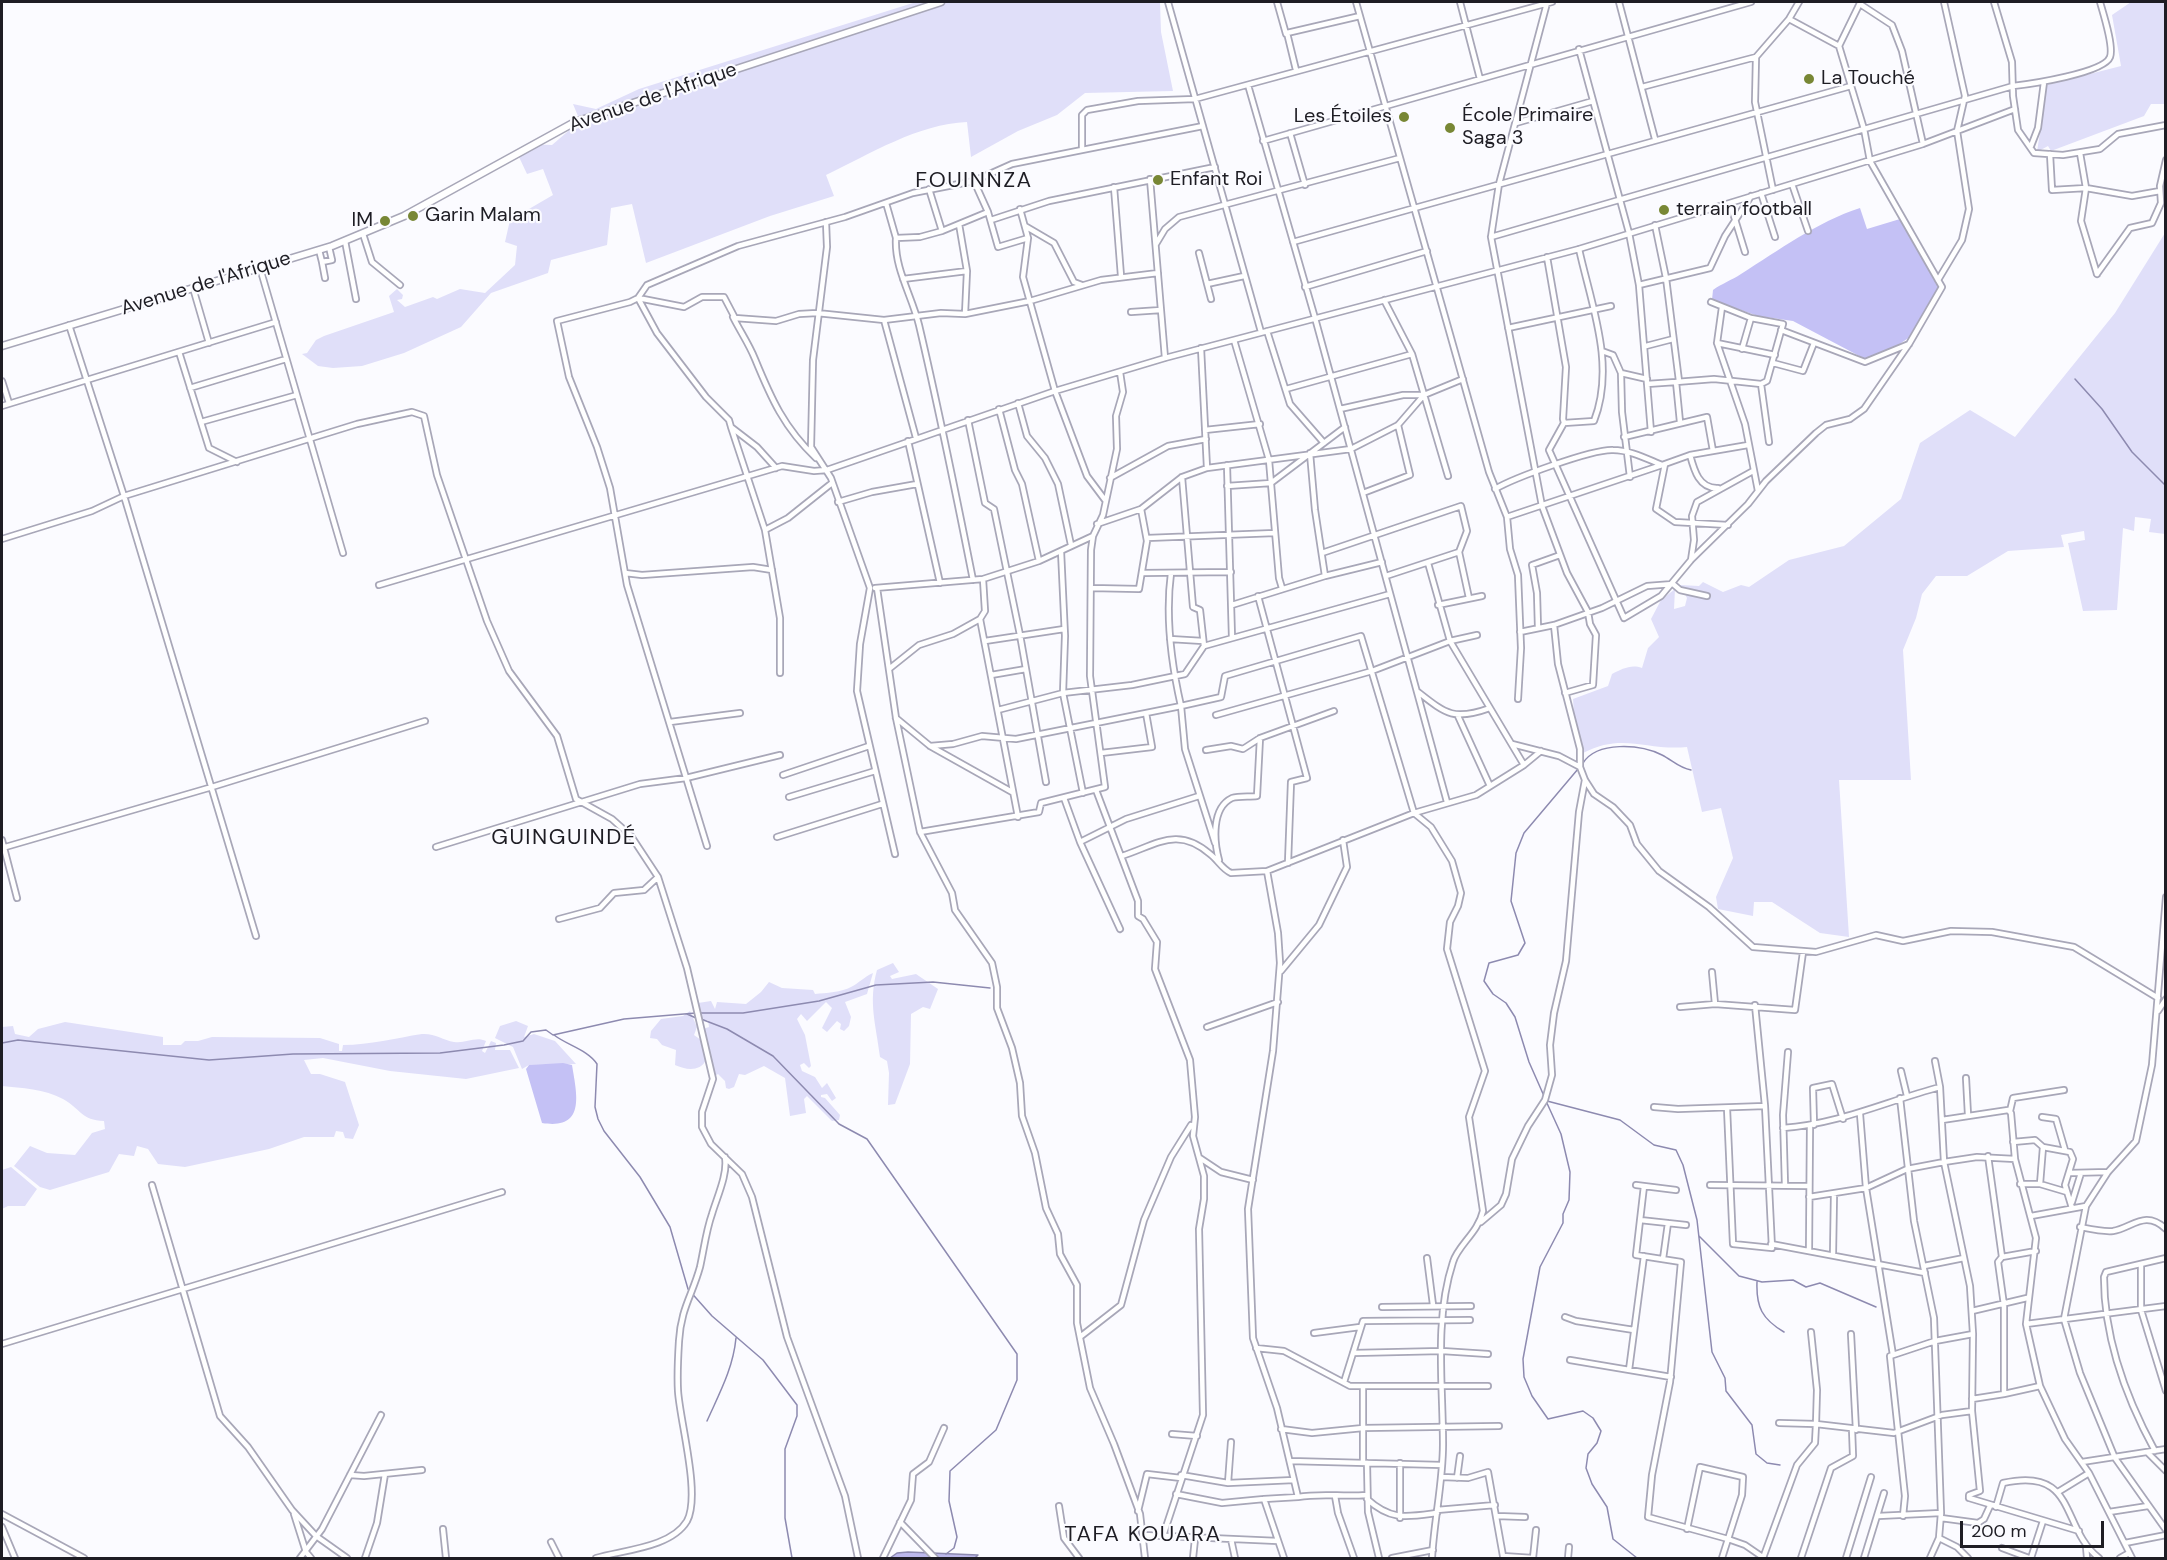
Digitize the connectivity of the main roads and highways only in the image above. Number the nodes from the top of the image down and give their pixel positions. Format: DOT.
graph roads {
  1 [pos="941,2"];
  2 [pos="2,346"];
  1 -- 2 [label="main road, Avenue de l'Afrique"];
}
